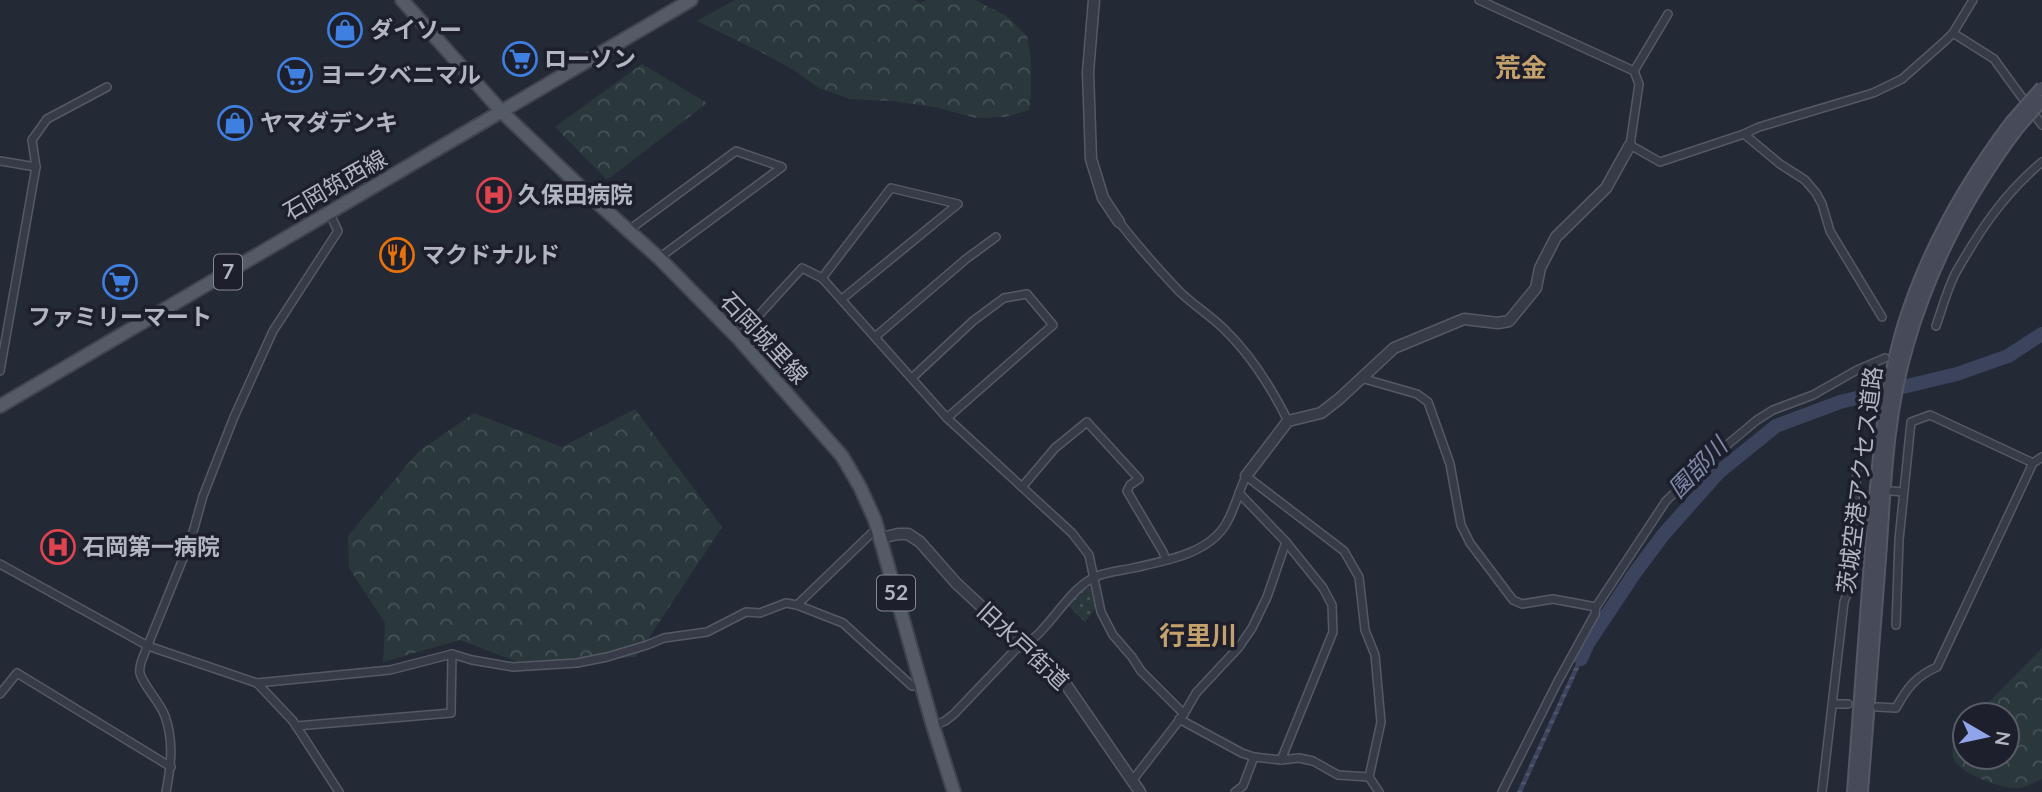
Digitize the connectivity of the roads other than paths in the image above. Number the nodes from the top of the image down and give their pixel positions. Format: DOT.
graph roads {
  1 [pos="402,0"];
  2 [pos="691,0"];
  3 [pos="1094,0"];
  4 [pos="1479,0"];
  5 [pos="1973,0"];
  6 [pos="1668,14"];
  7 [pos="1953,33"];
  8 [pos="1634,71"];
  9 [pos="107,87"];
  10 [pos="2042,87"];
  11 [pos="2042,101"];
  12 [pos="502,112"];
  13 [pos="2015,125"];
  14 [pos="2042,125"];
  15 [pos="1744,134"];
  16 [pos="1630,145"];
  17 [pos="0,161"];
  18 [pos="2042,162"];
  19 [pos="36,167"];
  20 [pos="329,212"];
  21 [pos="1119,222"];
  22 [pos="629,230"];
  23 [pos="996,237"];
  24 [pos="659,258"];
  25 [pos="822,278"];
  26 [pos="842,299"];
  27 [pos="1882,317"];
  28 [pos="1936,326"];
  29 [pos="875,337"];
  30 [pos="738,338"];
  31 [pos="1893,364"];
  32 [pos="0,371"];
  33 [pos="912,378"];
  34 [pos="1362,378"];
  35 [pos="1891,397"];
  36 [pos="1,401"];
  37 [pos="947,418"];
  38 [pos="1287,421"];
  39 [pos="2042,457"];
  40 [pos="1858,461"];
  41 [pos="2033,463"];
  42 [pos="1246,477"];
  43 [pos="1022,487"];
  44 [pos="1856,488"];
  45 [pos="1866,489"];
  46 [pos="1892,491"];
  47 [pos="1903,492"];
  48 [pos="1239,493"];
  49 [pos="879,533"];
  50 [pos="1286,542"];
  51 [pos="1166,560"];
  52 [pos="0,564"];
  53 [pos="1094,577"];
  54 [pos="797,605"];
  55 [pos="1596,607"];
  56 [pos="1896,625"];
  57 [pos="148,646"];
  58 [pos="1025,646"];
  59 [pos="452,654"];
  60 [pos="257,683"];
  61 [pos="922,686"];
  62 [pos="0,694"];
  63 [pos="1833,704"];
  64 [pos="1848,704"];
  65 [pos="1877,707"];
  66 [pos="1182,717"];
  67 [pos="296,726"];
  68 [pos="933,726"];
  69 [pos="1254,757"];
  70 [pos="1281,760"];
  71 [pos="171,767"];
  72 [pos="1369,777"];
  73 [pos="1132,781"];
  74 [pos="166,792"];
  75 [pos="340,792"];
  76 [pos="954,792"];
  77 [pos="1140,792"];
  78 [pos="1235,792"];
  79 [pos="1378,792"];
  80 [pos="1502,792"];
  81 [pos="1822,792"];
  82 [pos="1853,792"];
  83 [pos="1862,792"];
  1 -- 12 [label="main road, 石岡城里線 / 52"];
  2 -- 12 [label="main road, 石岡筑西線 / 7"];
  3 -- 21 [label="street"];
  4 -- 8 [label="street"];
  5 -- 7 [label="street"];
  6 -- 8 [label="street"];
  7 -- 14 [label="street"];
  7 -- 15 [label="street"];
  8 -- 16 [label="street"];
  9 -- 19 [label="street"];
  10 -- 13 [label="main road, 茨城空港アクセス道路, bridge"];
  11 -- 13 [label="main road, 茨城空港アクセス道路, bridge"];
  12 -- 20 [label="main road, 石岡筑西線 / 7"];
  12 -- 22 [label="main road, 石岡城里線 / 52"];
  13 -- 31 [label="main road, 茨城空港アクセス道路"];
  15 -- 16 [label="street"];
  15 -- 27 [label="street"];
  16 -- 34 [label="street"];
  17 -- 19 [label="street"];
  18 -- 28 [label="street"];
  19 -- 32 [label="street"];
  20 -- 36 [label="main road, 石岡筑西線 / 7"];
  20 -- 57 [label="street"];
  21 -- 38 [label="street"];
  22 -- 24 [label="main road, 石岡城里線 / 52"];
  22 -- 24 [label="street"];
  23 -- 29 [label="street"];
  24 -- 30 [label="main road, 石岡城里線 / 52"];
  25 -- 26 [label="street"];
  25 -- 26 [label="street"];
  25 -- 30 [label="street"];
  26 -- 29 [label="street"];
  29 -- 33 [label="street"];
  30 -- 49 [label="main road, 石岡城里線 / 52"];
  31 -- 35 [label="main road, 茨城空港アクセス道路"];
  31 -- 55 [label="street"];
  33 -- 37 [label="street"];
  33 -- 37 [label="street"];
  34 -- 38 [label="street"];
  34 -- 55 [label="street"];
  35 -- 82 [label="main road, 茨城空港アクセス道路"];
  35 -- 83 [label="main road, 茨城空港アクセス道路"];
  37 -- 43 [label="street"];
  38 -- 42 [label="street"];
  39 -- 41 [label="street"];
  40 -- 44 [label="street"];
  41 -- 47 [label="street"];
  41 -- 65 [label="street"];
  42 -- 48 [label="street"];
  42 -- 72 [label="street"];
  43 -- 51 [label="street"];
  43 -- 53 [label="street"];
  44 -- 45 [label="street"];
  44 -- 63 [label="street"];
  46 -- 47 [label="street"];
  47 -- 56 [label="street"];
  48 -- 50 [label="street"];
  48 -- 51 [label="street"];
  49 -- 54 [label="street"];
  49 -- 58 [label="street, 旧水戸街道"];
  49 -- 61 [label="main road, 石岡城里線 / 52"];
  50 -- 66 [label="street"];
  50 -- 70 [label="street"];
  51 -- 53 [label="street"];
  52 -- 57 [label="street"];
  53 -- 58 [label="street"];
  53 -- 66 [label="street"];
  54 -- 59 [label="street"];
  54 -- 61 [label="street"];
  55 -- 80 [label="street"];
  57 -- 60 [label="street"];
  57 -- 71 [label="street"];
  58 -- 68 [label="street"];
  58 -- 73 [label="street, 旧水戸街道"];
  59 -- 60 [label="street"];
  59 -- 67 [label="street"];
  60 -- 67 [label="street"];
  61 -- 68 [label="main road, 石岡城里線 / 52"];
  62 -- 71 [label="street"];
  63 -- 64 [label="street"];
  63 -- 81 [label="street"];
  66 -- 69 [label="street"];
  66 -- 73 [label="street"];
  67 -- 75 [label="street"];
  68 -- 76 [label="main road, 石岡城里線 / 52"];
  69 -- 70 [label="street"];
  69 -- 78 [label="street"];
  70 -- 72 [label="street"];
  71 -- 74 [label="street"];
  72 -- 79 [label="street"];
  73 -- 77 [label="street, 旧水戸街道"];
}
